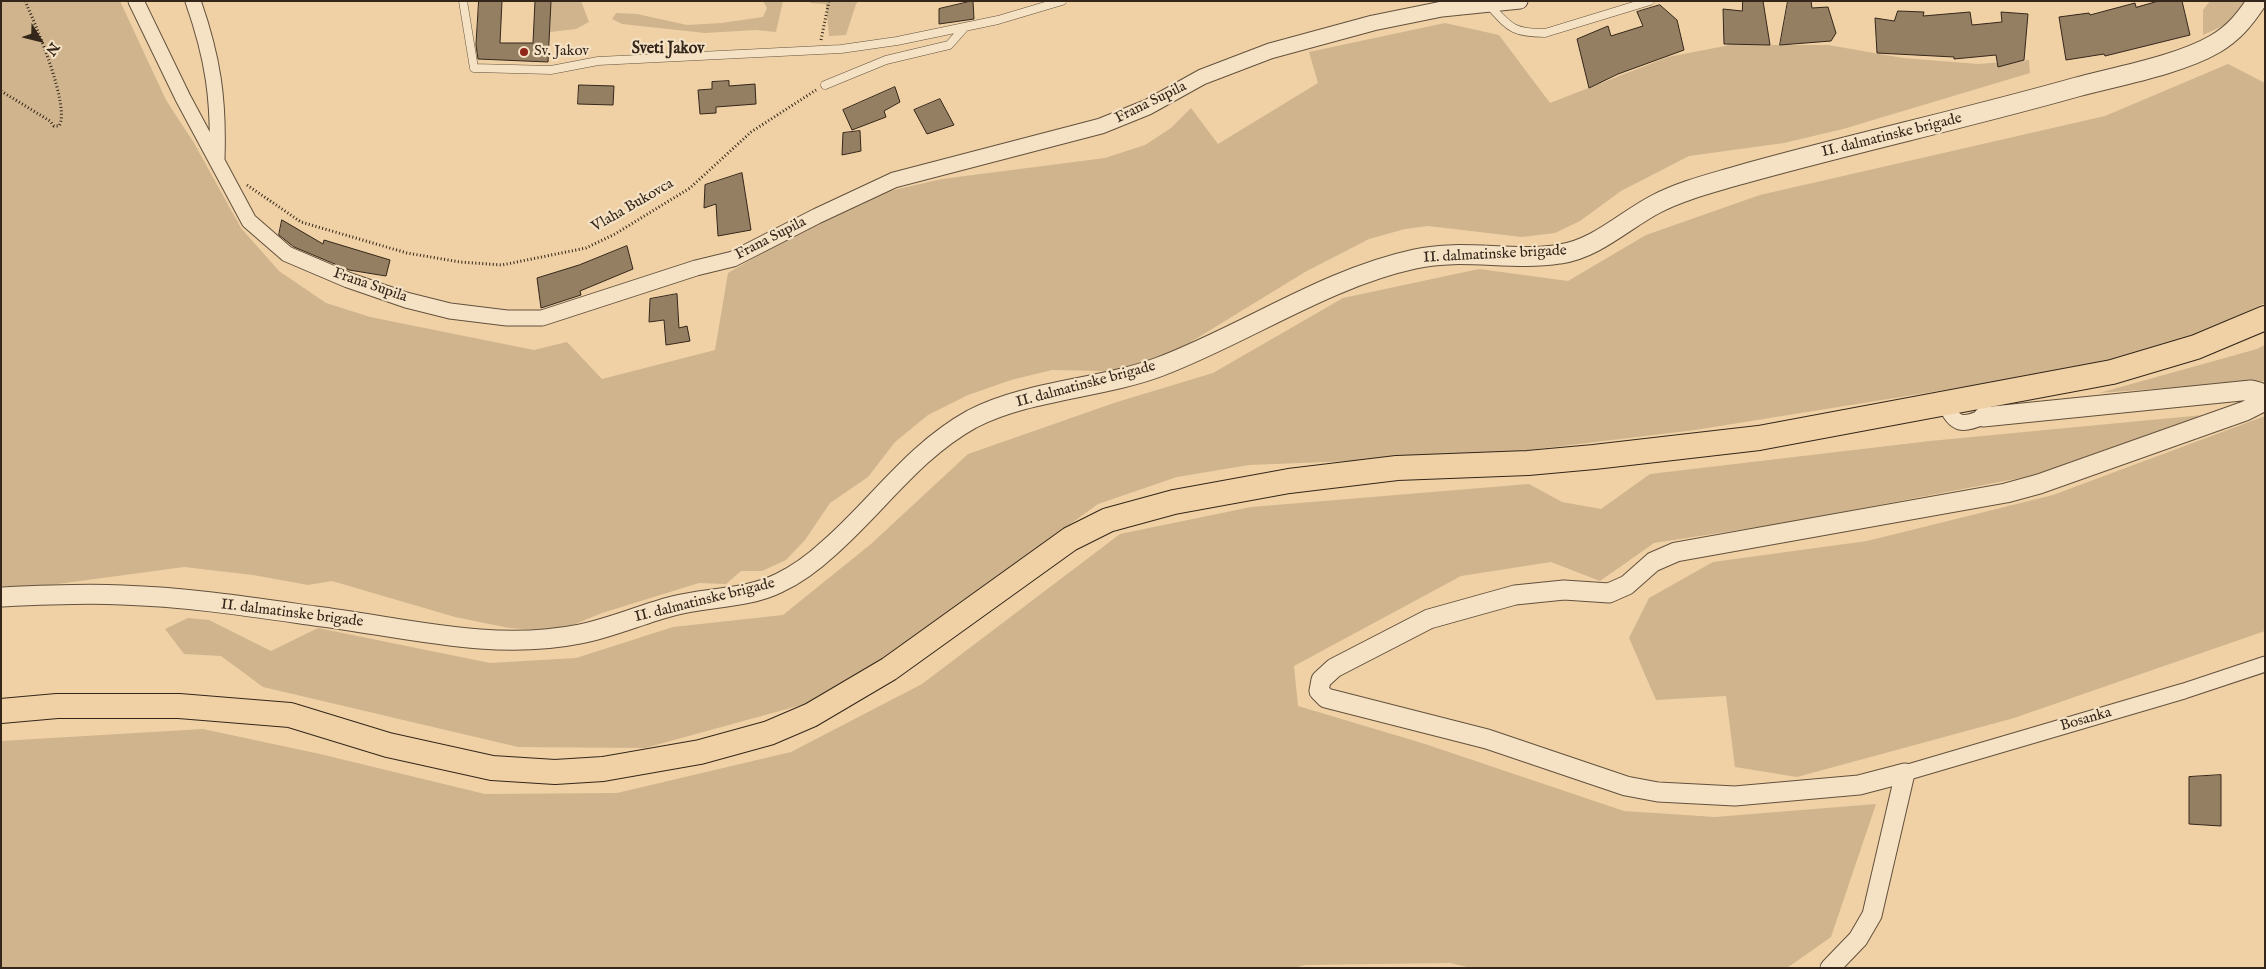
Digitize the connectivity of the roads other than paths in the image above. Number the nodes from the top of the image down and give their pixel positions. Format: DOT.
graph roads {
  1 [pos="136,1"];
  2 [pos="193,1"];
  3 [pos="463,1"];
  4 [pos="1062,1"];
  5 [pos="1520,1"];
  6 [pos="1650,1"];
  7 [pos="2257,1"];
  8 [pos="1490,6"];
  9 [pos="965,27"];
  10 [pos="825,85"];
  11 [pos="217,161"];
  12 [pos="2265,318"];
  13 [pos="1945,403"];
  14 [pos="1983,417"];
  15 [pos="1,597"];
  16 [pos="2265,664"];
  17 [pos="1,710"];
  18 [pos="1905,773"];
  19 [pos="1830,968"];
  1 -- 11 [label="street"];
  2 -- 11 [label="street, Frana Supila"];
  3 -- 9 [label="lane"];
  4 -- 9 [label="lane"];
  5 -- 8 [label="street, Frana Supila"];
  6 -- 8 [label="lane"];
  7 -- 15 [label="street, II. dalmatinske brigade"];
  8 -- 11 [label="street, Frana Supila"];
  9 -- 10 [label="lane"];
  12 -- 13 [label="main road"];
  13 -- 14 [label="street"];
  13 -- 17 [label="main road"];
  14 -- 18 [label="street"];
  16 -- 18 [label="street, Bosanka"];
  18 -- 19 [label="street"];
}
